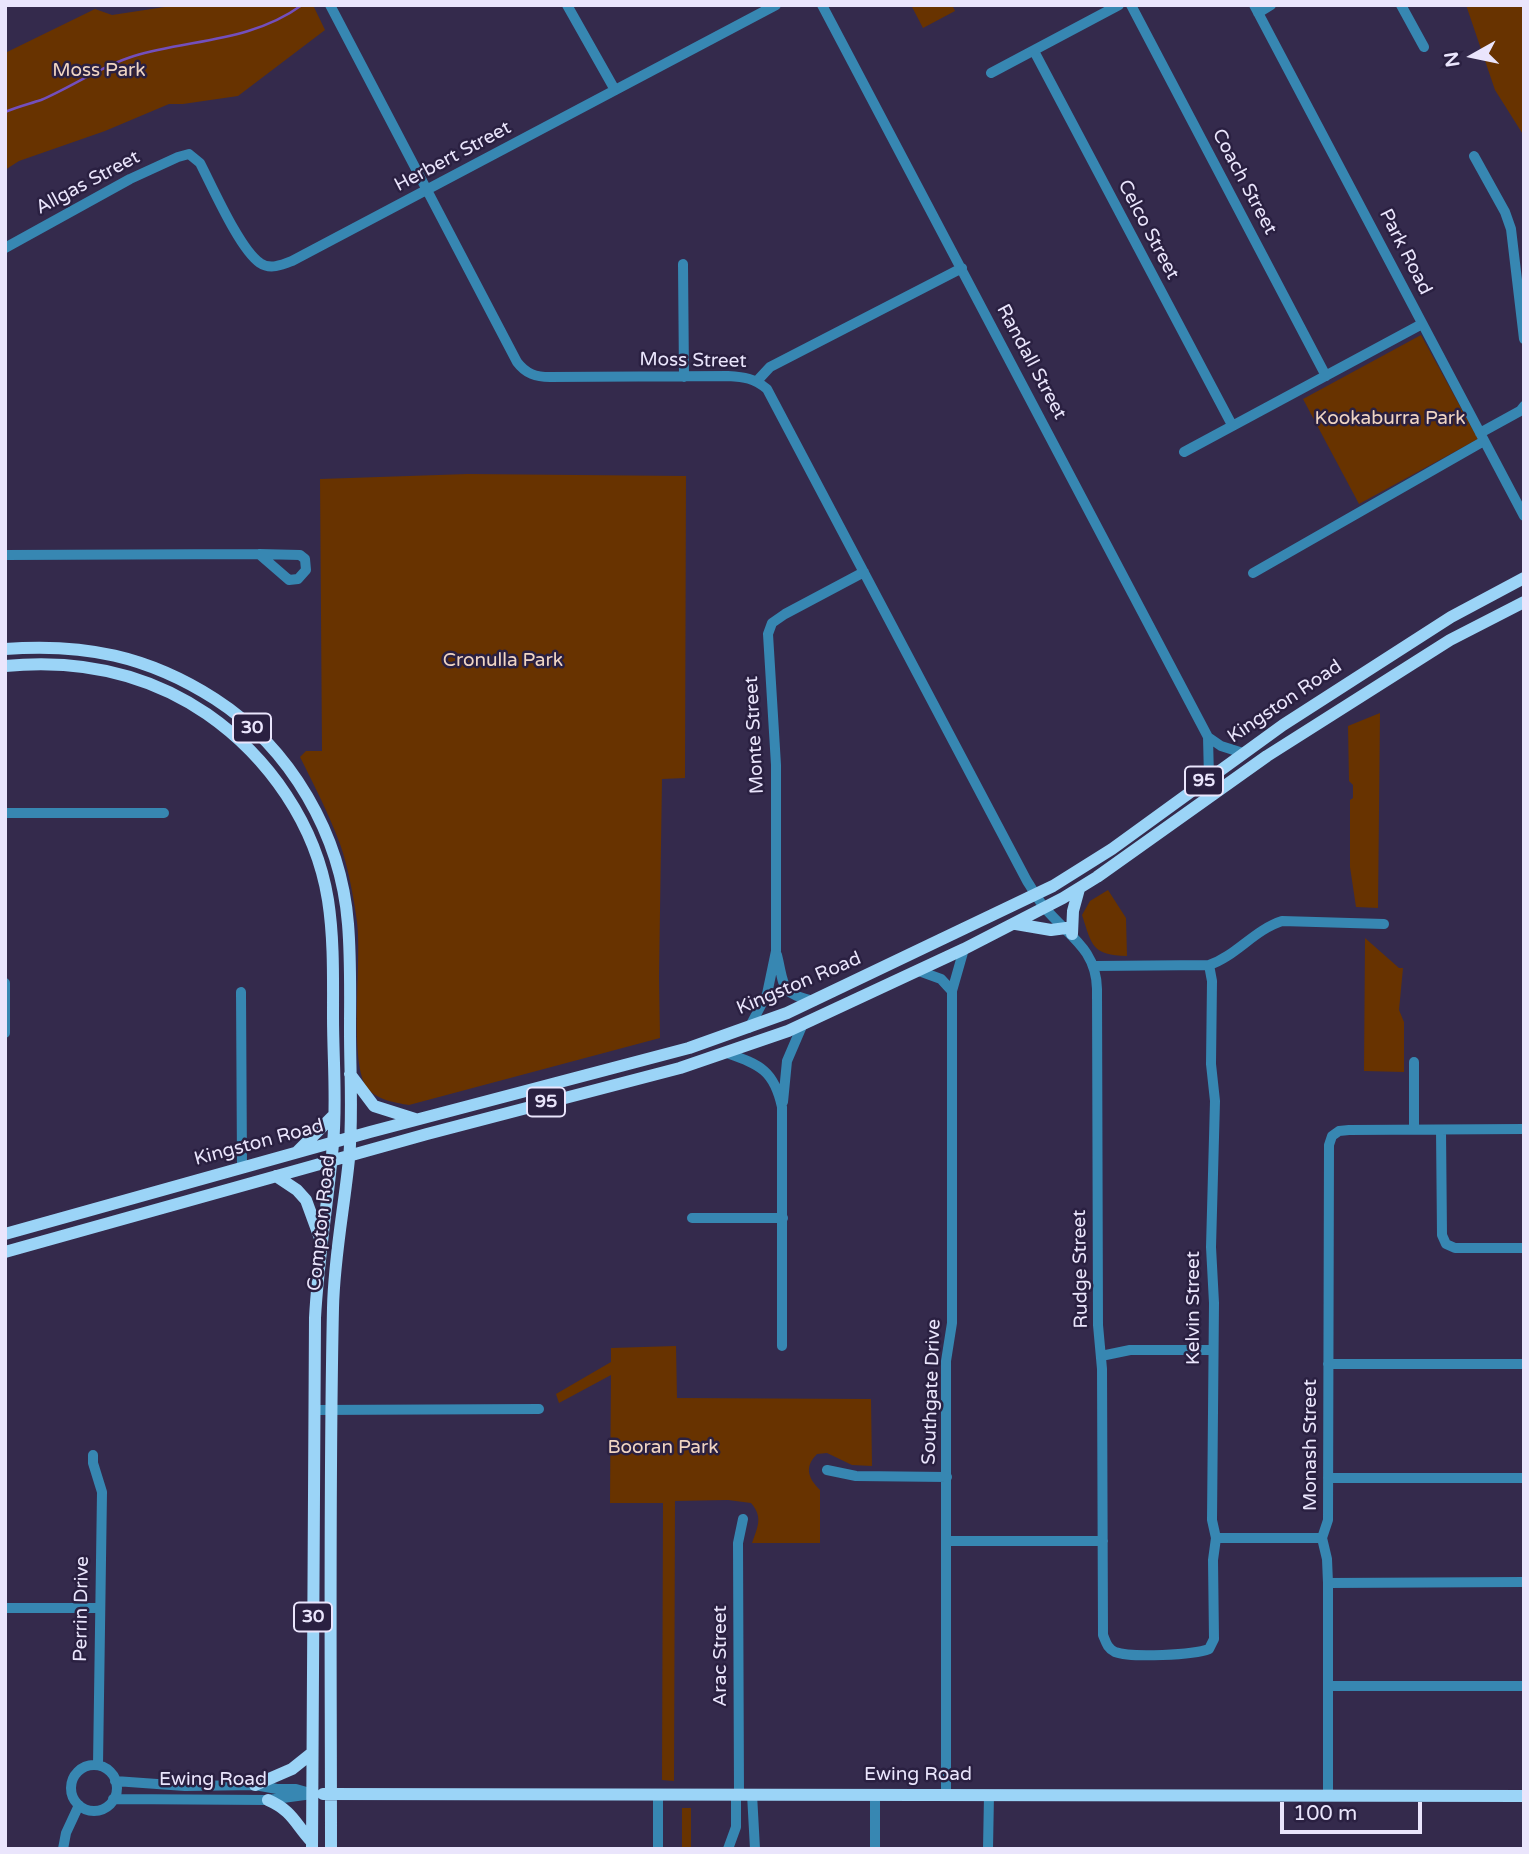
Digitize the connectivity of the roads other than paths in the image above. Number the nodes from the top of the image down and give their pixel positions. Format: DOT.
graph roads {
  1 [pos="567,5"];
  2 [pos="776,5"];
  3 [pos="822,5"];
  4 [pos="1119,5"];
  5 [pos="1131,5"];
  6 [pos="1271,5"];
  7 [pos="1401,5"];
  8 [pos="331,8"];
  9 [pos="1256,9"];
  10 [pos="1424,47"];
  11 [pos="1034,51"];
  12 [pos="991,73"];
  13 [pos="615,90"];
  14 [pos="189,154"];
  15 [pos="1474,156"];
  16 [pos="428,191"];
  17 [pos="5,248"];
  18 [pos="683,264"];
  19 [pos="962,268"];
  20 [pos="1422,324"];
  21 [pos="1524,339"];
  22 [pos="1326,376"];
  23 [pos="684,377"];
  24 [pos="757,381"];
  25 [pos="1524,406"];
  26 [pos="1232,425"];
  27 [pos="1482,437"];
  28 [pos="1184,452"];
  29 [pos="1524,516"];
  30 [pos="259,554"];
  31 [pos="5,555"];
  32 [pos="864,572"];
  33 [pos="1254,573"];
  34 [pos="1524,578"];
  35 [pos="1524,602"];
  36 [pos="5,649"];
  37 [pos="5,666"];
  38 [pos="1208,737"];
  39 [pos="1243,752"];
  40 [pos="1209,778"];
  41 [pos="5,813"];
  42 [pos="164,813"];
  43 [pos="1079,889"];
  44 [pos="1035,895"];
  45 [pos="1045,908"];
  46 [pos="1016,924"];
  47 [pos="1384,924"];
  48 [pos="1069,931"];
  49 [pos="964,949"];
  50 [pos="776,951"];
  51 [pos="1209,965"];
  52 [pos="1094,966"];
  53 [pos="919,971"];
  54 [pos="5,983"];
  55 [pos="952,991"];
  56 [pos="241,992"];
  57 [pos="814,1001"];
  58 [pos="802,1026"];
  59 [pos="749,1028"];
  60 [pos="5,1033"];
  61 [pos="727,1054"];
  62 [pos="1414,1062"];
  63 [pos="351,1074"];
  64 [pos="782,1107"];
  65 [pos="334,1115"];
  66 [pos="415,1119"];
  67 [pos="1414,1129"];
  68 [pos="1524,1129"];
  69 [pos="1441,1130"];
  70 [pos="350,1138"];
  71 [pos="333,1142"];
  72 [pos="297,1152"];
  73 [pos="349,1156"];
  74 [pos="331,1160"];
  75 [pos="242,1167"];
  76 [pos="276,1176"];
  77 [pos="783,1218"];
  78 [pos="692,1219"];
  79 [pos="5,1234"];
  80 [pos="321,1241"];
  81 [pos="1524,1248"];
  82 [pos="5,1252"];
  83 [pos="782,1346"];
  84 [pos="1212,1350"];
  85 [pos="1101,1356"];
  86 [pos="1328,1364"];
  87 [pos="1524,1364"];
  88 [pos="314,1409"];
  89 [pos="332,1409"];
  90 [pos="539,1409"];
  91 [pos="93,1455"];
  92 [pos="827,1470"];
  93 [pos="947,1476"];
  94 [pos="1328,1478"];
  95 [pos="1524,1478"];
  96 [pos="743,1519"];
  97 [pos="1216,1538"];
  98 [pos="1322,1538"];
  99 [pos="946,1541"];
  100 [pos="1103,1541"];
  101 [pos="1524,1582"];
  102 [pos="1328,1583"];
  103 [pos="5,1608"];
  104 [pos="100,1608"];
  105 [pos="1108,1647"];
  106 [pos="1328,1686"];
  107 [pos="1524,1686"];
  108 [pos="312,1753"];
  109 [pos="98,1765"];
  110 [pos="115,1781"];
  111 [pos="255,1785"];
  112 [pos="312,1794"];
  113 [pos="330,1794"];
  114 [pos="658,1794"];
  115 [pos="742,1794"];
  116 [pos="875,1795"];
  117 [pos="946,1795"];
  118 [pos="989,1795"];
  119 [pos="1328,1795"];
  120 [pos="1524,1796"];
  121 [pos="113,1799"];
  122 [pos="268,1800"];
  123 [pos="79,1805"];
  124 [pos="312,1845"];
  125 [pos="63,1849"];
  126 [pos="331,1849"];
  127 [pos="658,1849"];
  128 [pos="728,1849"];
  129 [pos="755,1849"];
  130 [pos="875,1849"];
  131 [pos="988,1849"];
  1 -- 13 [label="street"];
  2 -- 13 [label="street, Herbert Street"];
  3 -- 19 [label="street, Randall Street"];
  4 -- 11 [label="street"];
  5 -- 22 [label="street, Coach Street"];
  6 -- 9 [label="street"];
  7 -- 10 [label="street"];
  8 -- 16 [label="street, Moss Street"];
  9 -- 20 [label="street, Park Road"];
  11 -- 12 [label="street"];
  11 -- 26 [label="street, Celco Street"];
  13 -- 16 [label="street, Herbert Street"];
  14 -- 16 [label="street, Herbert Street"];
  14 -- 17 [label="street, Allgas Street"];
  15 -- 21 [label="street"];
  16 -- 23 [label="street, Moss Street"];
  18 -- 23 [label="street"];
  19 -- 24 [label="street"];
  19 -- 38 [label="street, Randall Street"];
  20 -- 22 [label="street"];
  20 -- 27 [label="street, Park Road"];
  22 -- 26 [label="street"];
  23 -- 24 [label="street, Moss Street"];
  24 -- 32 [label="street, Moss Street"];
  25 -- 27 [label="street"];
  26 -- 28 [label="street"];
  27 -- 29 [label="street, Park Road"];
  27 -- 33 [label="street"];
  30 -- 30 [label="street"];
  30 -- 31 [label="street"];
  32 -- 44 [label="street, Moss Street"];
  32 -- 50 [label="street, Monte Street"];
  34 -- 39 [label="main road, Kingston Road / 95"];
  35 -- 43 [label="main road, Kingston Road / 95"];
  36 -- 63 [label="main road, Compton Road / 30"];
  37 -- 65 [label="main road, Compton Road / 30"];
  38 -- 39 [label="street"];
  38 -- 40 [label="street, Randall Street"];
  39 -- 40 [label="main road, Kingston Road / 95"];
  40 -- 44 [label="main road, Kingston Road / 95"];
  41 -- 42 [label="street"];
  43 -- 45 [label="main road, Kingston Road / 95"];
  43 -- 48 [label="main road"];
  44 -- 45 [label="street, Moss Street"];
  44 -- 57 [label="main road, Kingston Road / 95"];
  45 -- 46 [label="main road, Kingston Road / 95"];
  45 -- 48 [label="street, Rudge Street"];
  46 -- 48 [label="main road"];
  46 -- 49 [label="main road, Kingston Road / 95"];
  47 -- 51 [label="street"];
  48 -- 52 [label="street, Rudge Street"];
  49 -- 53 [label="main road, Kingston Road / 95"];
  49 -- 55 [label="street, Southgate Drive"];
  50 -- 57 [label="street, Monte Street"];
  50 -- 59 [label="street, Monte Street"];
  51 -- 52 [label="street"];
  51 -- 84 [label="street, Kelvin Street"];
  52 -- 85 [label="street, Rudge Street"];
  53 -- 55 [label="street"];
  53 -- 58 [label="main road, Kingston Road / 95"];
  54 -- 60 [label="street"];
  55 -- 93 [label="street, Southgate Drive"];
  56 -- 75 [label="street"];
  57 -- 59 [label="main road, Kingston Road / 95"];
  58 -- 61 [label="main road, Kingston Road / 95"];
  58 -- 64 [label="street"];
  59 -- 66 [label="main road, Kingston Road / 95"];
  61 -- 64 [label="street"];
  61 -- 73 [label="main road, Kingston Road / 95"];
  62 -- 67 [label="street"];
  63 -- 66 [label="main road"];
  63 -- 70 [label="main road, Compton Road / 30"];
  64 -- 77 [label="street"];
  65 -- 71 [label="main road, Compton Road / 30"];
  65 -- 72 [label="main road"];
  66 -- 70 [label="main road, Kingston Road / 95"];
  67 -- 69 [label="street"];
  67 -- 86 [label="street, Monash Street"];
  68 -- 69 [label="street"];
  69 -- 81 [label="street"];
  70 -- 71 [label="main road, Kingston Road / 95"];
  70 -- 73 [label="main road, Compton Road / 30"];
  71 -- 72 [label="main road, Kingston Road / 95"];
  71 -- 74 [label="main road, Compton Road / 30"];
  72 -- 75 [label="main road, Kingston Road / 95"];
  73 -- 74 [label="main road, Kingston Road / 95"];
  73 -- 89 [label="main road, Compton Road / 30"];
  74 -- 76 [label="main road, Kingston Road / 95"];
  74 -- 80 [label="main road, Compton Road / 30"];
  75 -- 79 [label="main road, Kingston Road / 95"];
  76 -- 80 [label="main road"];
  76 -- 82 [label="main road, Kingston Road / 95"];
  77 -- 78 [label="street"];
  77 -- 83 [label="street"];
  80 -- 88 [label="main road, Compton Road / 30"];
  84 -- 85 [label="street"];
  84 -- 97 [label="street, Kelvin Street"];
  85 -- 100 [label="street, Rudge Street"];
  86 -- 87 [label="street"];
  86 -- 94 [label="street, Monash Street"];
  88 -- 89 [label="street"];
  88 -- 108 [label="main road, Compton Road / 30"];
  89 -- 90 [label="street"];
  89 -- 113 [label="main road, Compton Road / 30"];
  91 -- 104 [label="street, Perrin Drive"];
  92 -- 93 [label="street"];
  93 -- 99 [label="street, Southgate Drive"];
  94 -- 95 [label="street"];
  94 -- 98 [label="street, Monash Street"];
  96 -- 115 [label="street, Arac Street"];
  97 -- 98 [label="street"];
  97 -- 105 [label="street, Kelvin Street"];
  98 -- 102 [label="street, Monash Street"];
  99 -- 100 [label="street"];
  99 -- 117 [label="street, Southgate Drive"];
  100 -- 105 [label="street, Rudge Street"];
  101 -- 102 [label="street"];
  102 -- 106 [label="street, Monash Street"];
  103 -- 104 [label="street"];
  104 -- 109 [label="street, Perrin Drive"];
  106 -- 107 [label="street"];
  106 -- 119 [label="street, Monash Street"];
  108 -- 111 [label="main road"];
  108 -- 112 [label="main road, Compton Road / 30"];
  109 -- 110 [label="street"];
  109 -- 123 [label="street"];
  110 -- 111 [label="street, Ewing Road"];
  110 -- 121 [label="street"];
  111 -- 112 [label="street, Ewing Road"];
  112 -- 113 [label="main road, Ewing Road"];
  112 -- 122 [label="street, Ewing Road"];
  112 -- 124 [label="main road, Compton Road / 30"];
  113 -- 114 [label="main road, Ewing Road"];
  113 -- 126 [label="main road, Compton Road / 30"];
  114 -- 115 [label="main road, Ewing Road"];
  114 -- 127 [label="street"];
  115 -- 116 [label="main road, Ewing Road"];
  115 -- 128 [label="street"];
  115 -- 129 [label="street"];
  116 -- 117 [label="main road, Ewing Road"];
  116 -- 130 [label="street"];
  117 -- 118 [label="main road, Ewing Road"];
  118 -- 119 [label="main road, Ewing Road"];
  118 -- 131 [label="street"];
  119 -- 120 [label="main road, Ewing Road"];
  121 -- 122 [label="street, Ewing Road"];
  121 -- 123 [label="street"];
  122 -- 124 [label="main road"];
  123 -- 125 [label="street"];
}
